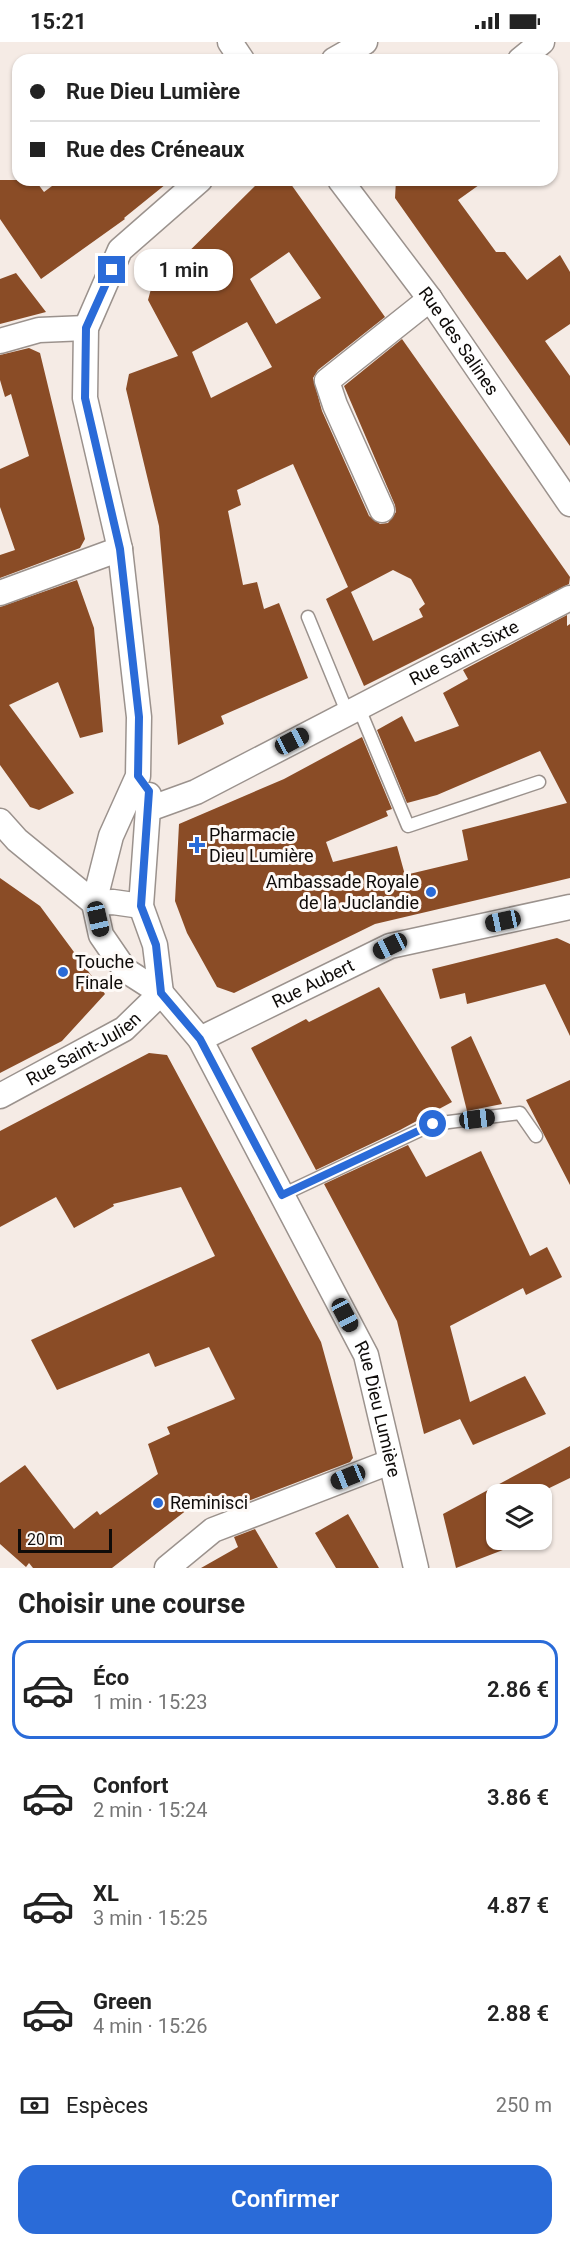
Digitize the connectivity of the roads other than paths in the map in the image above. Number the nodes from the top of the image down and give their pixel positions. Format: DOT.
graph roads {
  1 [pos="364,42"];
  2 [pos="542,42"];
  3 [pos="344,54"];
  4 [pos="527,54"];
  5 [pos="193,186"];
  6 [pos="353,186"];
  7 [pos="430,299"];
  8 [pos="86,328"];
  9 [pos="0,341"];
  10 [pos="570,504"];
  11 [pos="382,510"];
  12 [pos="120,549"];
  13 [pos="0,593"];
  14 [pos="570,598"];
  15 [pos="308,617"];
  16 [pos="352,709"];
  17 [pos="138,776"];
  18 [pos="538,782"];
  19 [pos="149,809"];
  20 [pos="0,821"];
  21 [pos="94,903"];
  22 [pos="141,906"];
  23 [pos="570,907"];
  24 [pos="161,993"];
  25 [pos="200,1039"];
  26 [pos="0,1096"];
  27 [pos="536,1136"];
  28 [pos="282,1195"];
  29 [pos="390,1462"];
  30 [pos="166,1568"];
  31 [pos="416,1568"];
  1 -- 3 [label="street"];
  2 -- 4 [label="street"];
  5 -- 8 [label="street"];
  6 -- 7 [label="street, Rue des Salines"];
  7 -- 10 [label="street, Rue des Salines"];
  7 -- 11 [label="street"];
  8 -- 9 [label="street"];
  8 -- 12 [label="street"];
  12 -- 13 [label="street"];
  12 -- 17 [label="street"];
  14 -- 16 [label="street, Rue Saint-Sixte"];
  15 -- 16 [label="lane"];
  16 -- 18 [label="lane"];
  16 -- 19 [label="street, Rue Saint-Sixte"];
  17 -- 19 [label="street"];
  17 -- 21 [label="street"];
  19 -- 22 [label="street"];
  20 -- 21 [label="street"];
  21 -- 22 [label="street"];
  21 -- 24 [label="street, Rue Dieu Lumière"];
  22 -- 24 [label="street"];
  23 -- 25 [label="street, Rue Aubert"];
  24 -- 25 [label="street, Rue Dieu Lumière"];
  24 -- 26 [label="street, Rue Saint-Julien"];
  25 -- 28 [label="street, Rue Dieu Lumière"];
  27 -- 28 [label="lane"];
  28 -- 29 [label="street, Rue Dieu Lumière"];
  29 -- 30 [label="street"];
  29 -- 31 [label="street, Rue Dieu Lumière"];
}
